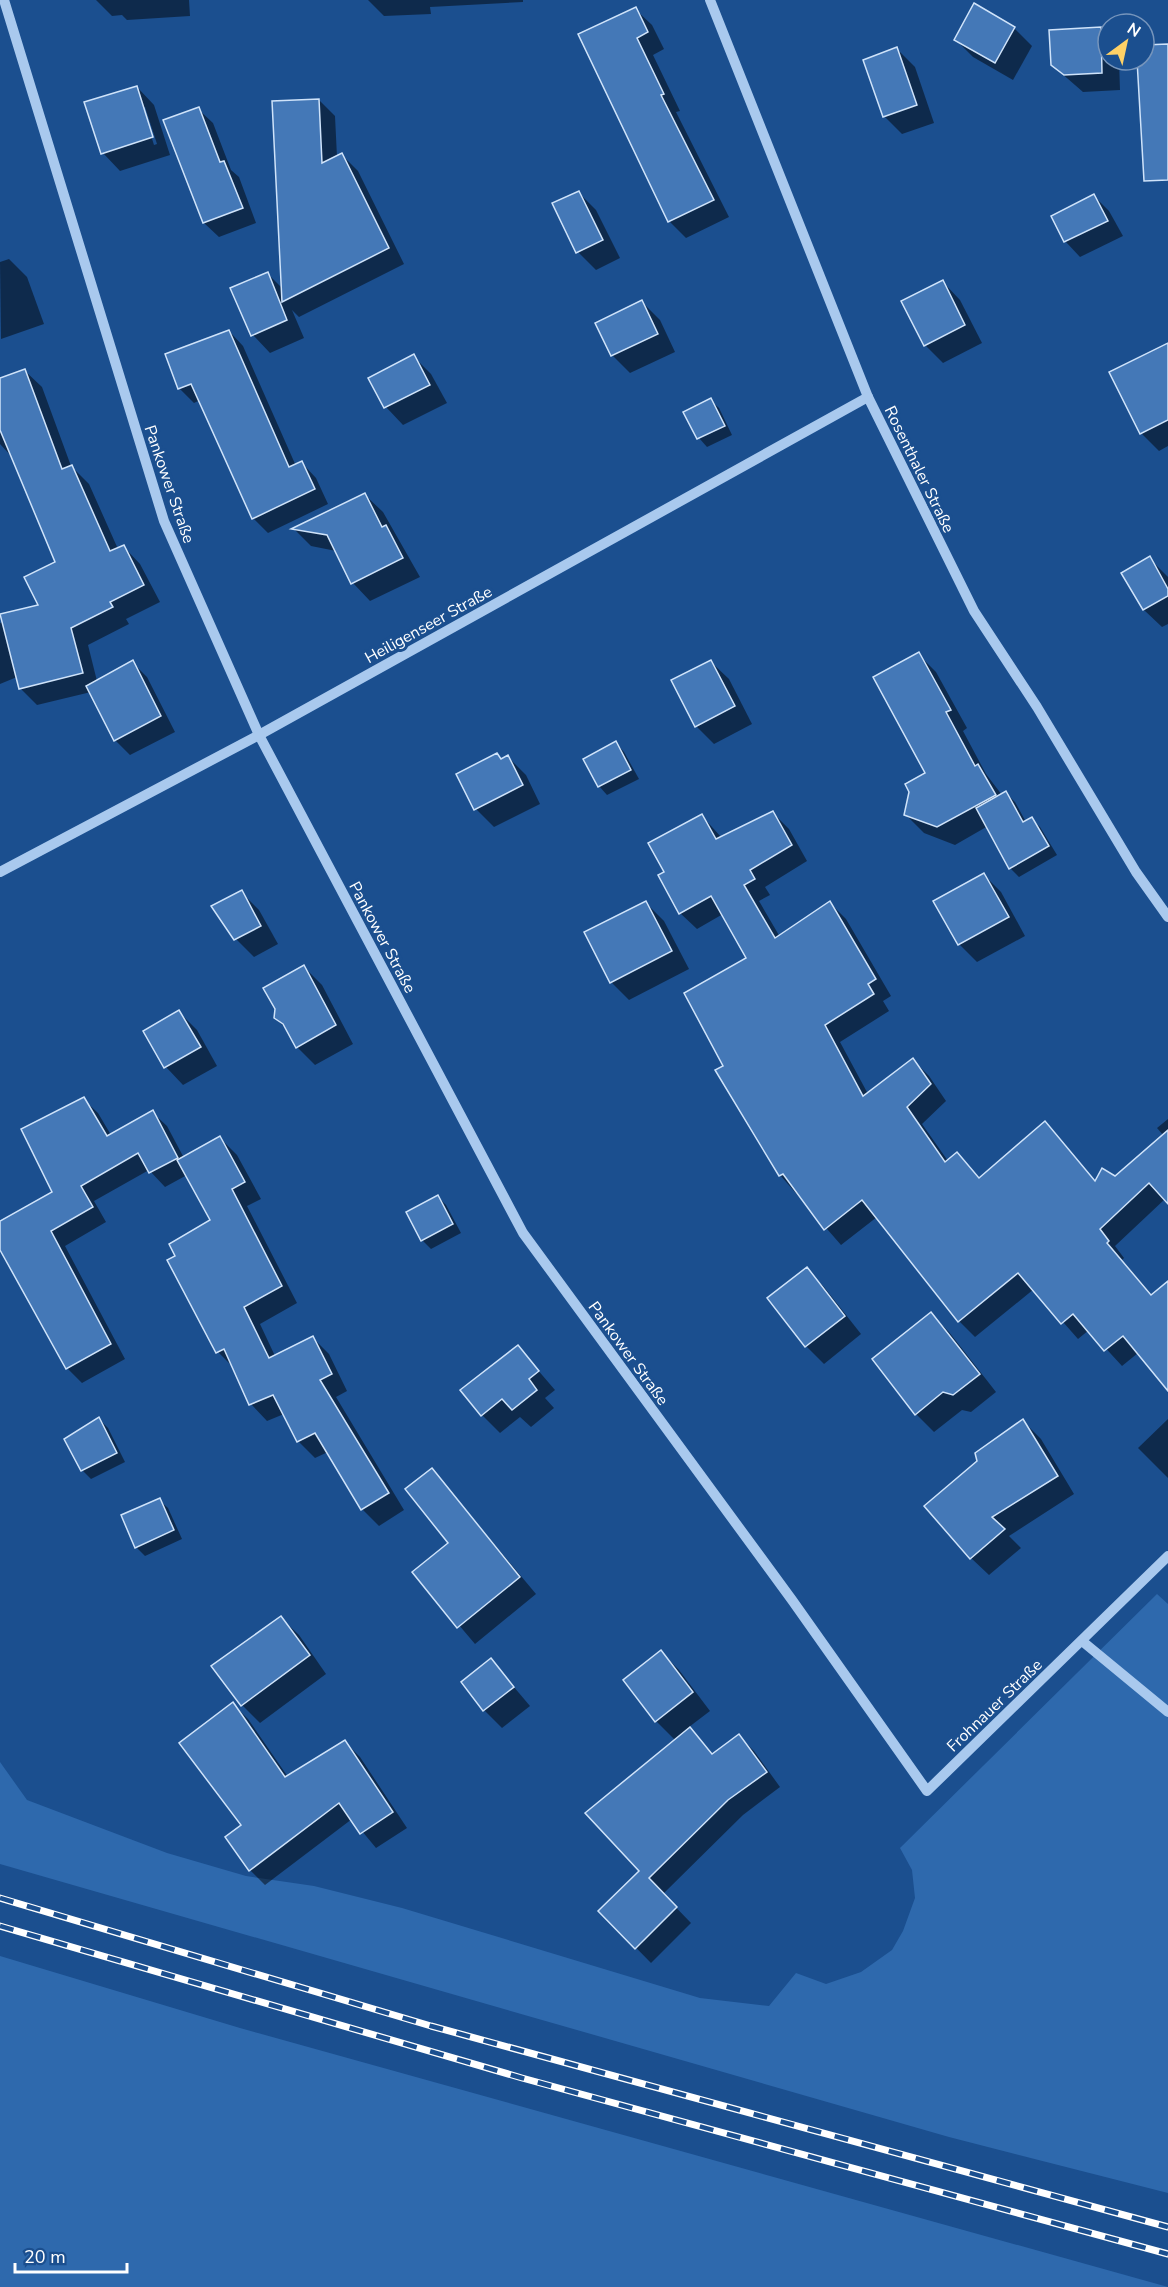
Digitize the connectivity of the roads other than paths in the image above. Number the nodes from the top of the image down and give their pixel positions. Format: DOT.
graph roads {
  1 [pos="4,0"];
  2 [pos="710,0"];
  3 [pos="717,0"];
  4 [pos="716,12"];
  5 [pos="868,397"];
  6 [pos="259,735"];
  7 [pos="0,872"];
  8 [pos="1168,917"];
  9 [pos="1168,1556"];
  10 [pos="1082,1641"];
  11 [pos="1168,1712"];
  12 [pos="927,1791"];
  1 -- 6 [label="street, Pankower Straße"];
  2 -- 4 [label="street, Rosenthaler Straße"];
  3 -- 4 [label="street"];
  4 -- 5 [label="street, Rosenthaler Straße"];
  5 -- 6 [label="street, Heiligenseer Straße"];
  5 -- 8 [label="street, Rosenthaler Straße"];
  6 -- 7 [label="street, Heiligenseer Straße"];
  6 -- 12 [label="street, Pankower Straße"];
  9 -- 10 [label="street, Frohnauer Straße"];
  10 -- 11 [label="street"];
  10 -- 12 [label="street, Frohnauer Straße"];
}
